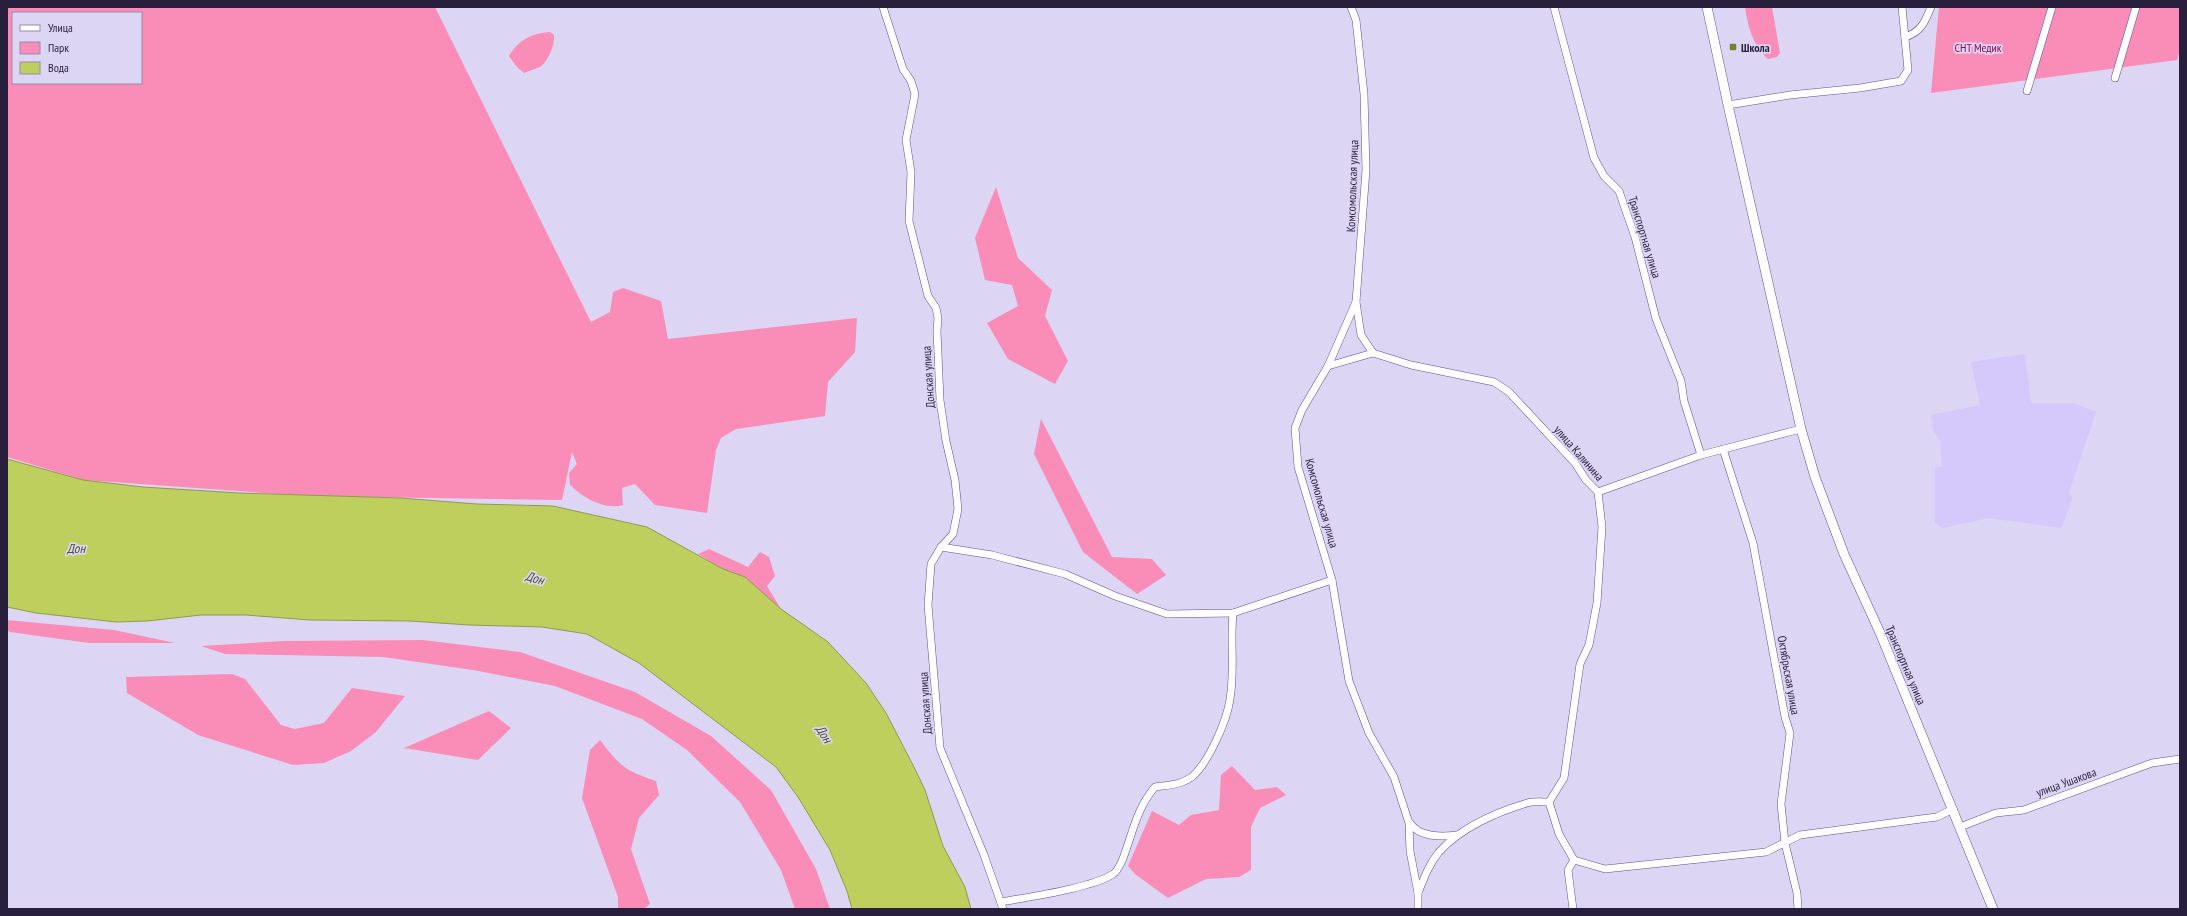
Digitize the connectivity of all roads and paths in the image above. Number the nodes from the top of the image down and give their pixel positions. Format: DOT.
graph roads {
  1 [pos="884,7"];
  2 [pos="1351,7"];
  3 [pos="1554,7"];
  4 [pos="1708,7"];
  5 [pos="1902,7"];
  6 [pos="1931,7"];
  7 [pos="2052,7"];
  8 [pos="2136,7"];
  9 [pos="1905,37"];
  10 [pos="2115,78"];
  11 [pos="2027,91"];
  12 [pos="1728,105"];
  13 [pos="1356,302"];
  14 [pos="1373,353"];
  15 [pos="1328,366"];
  16 [pos="1800,429"];
  17 [pos="1723,449"];
  18 [pos="1701,455"];
  19 [pos="1598,492"];
  20 [pos="941,547"];
  21 [pos="1332,580"];
  22 [pos="1234,613"];
  23 [pos="2180,759"];
  24 [pos="1549,802"];
  25 [pos="1952,809"];
  26 [pos="1409,822"];
  27 [pos="1960,828"];
  28 [pos="1457,835"];
  29 [pos="1785,843"];
  30 [pos="1574,860"];
  31 [pos="1418,893"];
  32 [pos="1002,906"];
  33 [pos="1418,909"];
  34 [pos="1573,909"];
  35 [pos="1798,909"];
  36 [pos="1993,909"];
  1 -- 20 [label="street, Донская улица"];
  2 -- 13 [label="street, Комсомольская улица"];
  3 -- 18 [label="street, Транспортная улица"];
  4 -- 12 [label="main road, Транспортная улица"];
  5 -- 9 [label="street"];
  6 -- 9 [label="street"];
  7 -- 11 [label="street"];
  8 -- 10 [label="street"];
  9 -- 12 [label="street"];
  12 -- 16 [label="main road, Транспортная улица"];
  13 -- 14 [label="street"];
  13 -- 15 [label="street, Комсомольская улица"];
  14 -- 15 [label="street"];
  14 -- 19 [label="street, улица Калинина"];
  15 -- 21 [label="street, Комсомольская улица"];
  16 -- 17 [label="street"];
  16 -- 25 [label="main road, Транспортная улица"];
  17 -- 18 [label="street"];
  17 -- 29 [label="street, Октябрьская улица"];
  18 -- 19 [label="street"];
  19 -- 24 [label="street, улица Калинина"];
  20 -- 22 [label="street"];
  20 -- 32 [label="street, Донская улица"];
  21 -- 22 [label="street"];
  21 -- 26 [label="street, Комсомольская улица"];
  22 -- 32 [label="street"];
  23 -- 27 [label="street, улица Ушакова"];
  24 -- 28 [label="street"];
  24 -- 30 [label="street"];
  25 -- 27 [label="main road, Транспортная улица"];
  25 -- 29 [label="street"];
  26 -- 28 [label="street"];
  26 -- 31 [label="street, Комсомольская улица"];
  27 -- 36 [label="main road, Транспортная улица"];
  28 -- 31 [label="street"];
  29 -- 30 [label="street"];
  29 -- 35 [label="street, Октябрьская улица"];
  30 -- 34 [label="street"];
  31 -- 33 [label="street, Комсомольская улица"];
}
